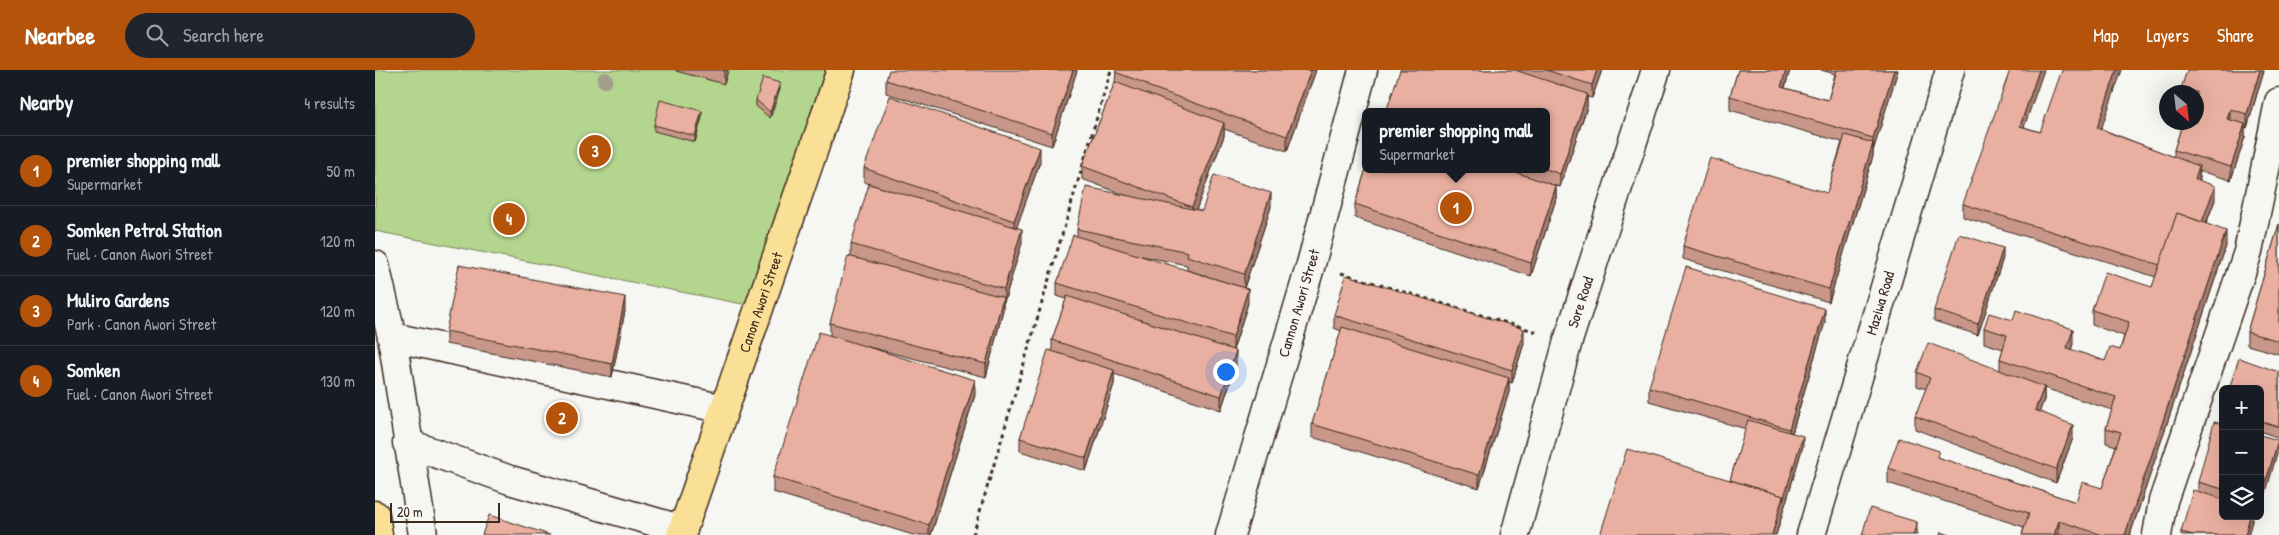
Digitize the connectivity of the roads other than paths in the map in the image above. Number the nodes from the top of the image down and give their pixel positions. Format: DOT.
graph roads {
  1 [pos="841,70"];
  2 [pos="1363,70"];
  3 [pos="1656,70"];
  4 [pos="1951,70"];
  5 [pos="2279,102"];
  6 [pos="375,265"];
  7 [pos="392,337"];
  8 [pos="724,409"];
  9 [pos="407,443"];
  10 [pos="375,515"];
  11 [pos="682,533"];
  12 [pos="378,535"];
  13 [pos="423,535"];
  14 [pos="1230,535"];
  15 [pos="1515,535"];
  16 [pos="1811,535"];
  17 [pos="2157,535"];
  1 -- 8 [label="main road, Canon Awori Street"];
  2 -- 14 [label="street, Cannon Awori Street"];
  3 -- 15 [label="street, Sore Road"];
  4 -- 16 [label="street, Maziwa Road"];
  5 -- 17 [label="street"];
  6 -- 7 [label="street"];
  7 -- 8 [label="street"];
  7 -- 9 [label="street"];
  8 -- 11 [label="main road, Canon Awori Street"];
  9 -- 11 [label="street"];
  9 -- 13 [label="street"];
  10 -- 12 [label="main road"];
}
